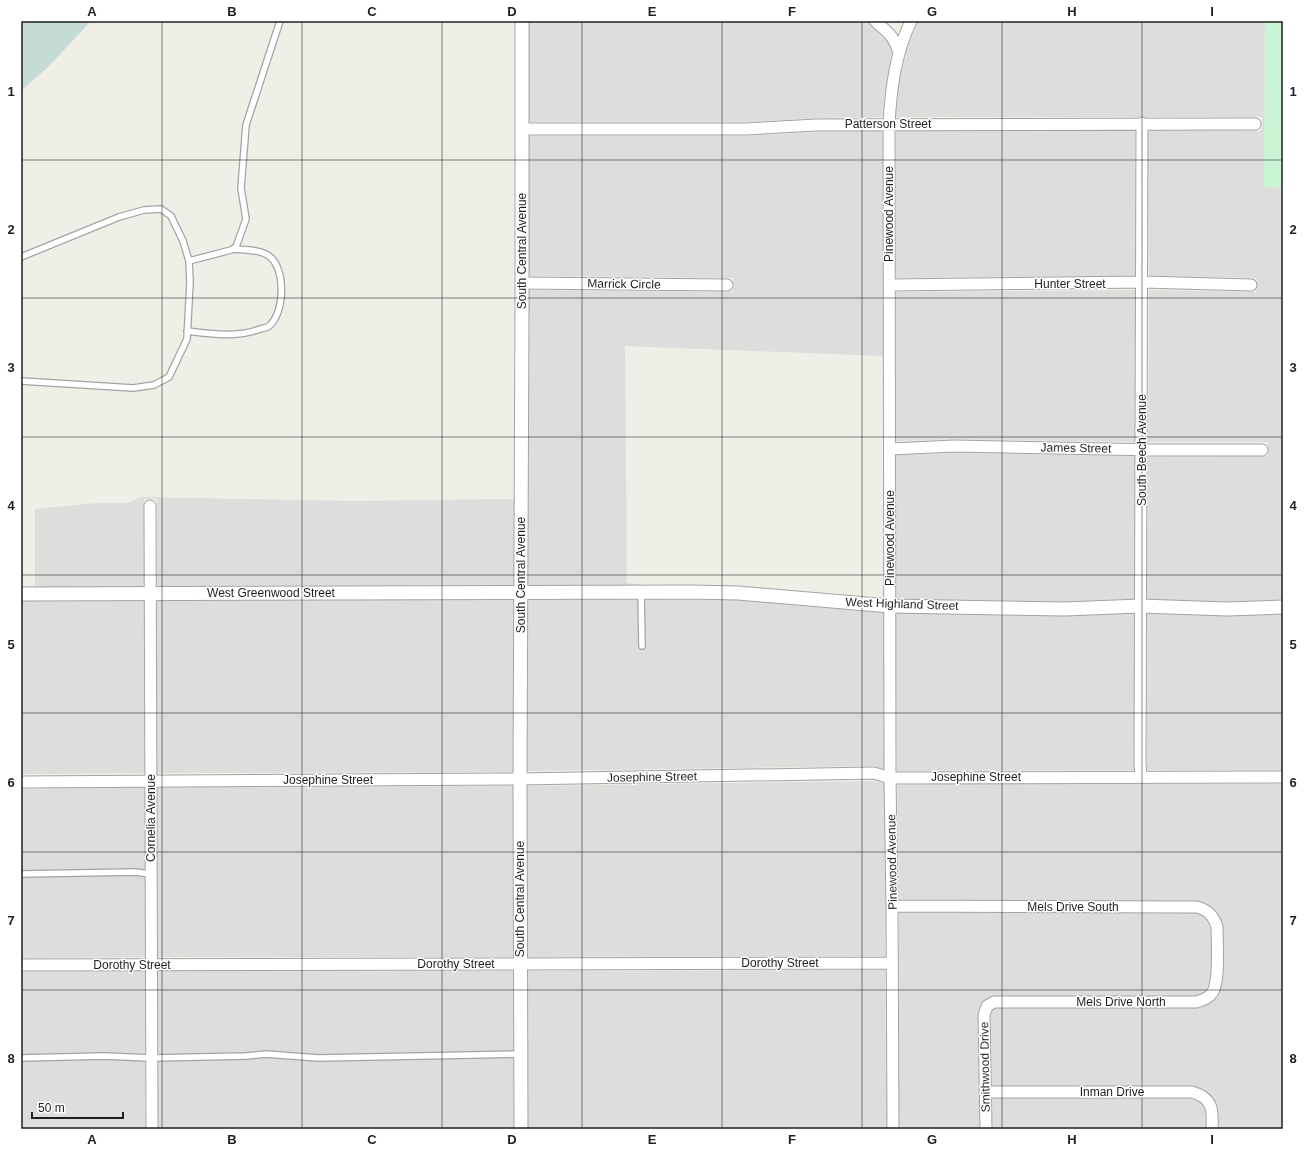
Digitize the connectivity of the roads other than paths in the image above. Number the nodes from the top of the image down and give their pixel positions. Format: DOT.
graph roads {
  1 [pos="280,21"];
  2 [pos="522,21"];
  3 [pos="875,21"];
  4 [pos="910,21"];
  5 [pos="899,53"];
  6 [pos="1142,123"];
  7 [pos="889,124"];
  8 [pos="1255,124"];
  9 [pos="522,129"];
  10 [pos="233,249"];
  11 [pos="21,257"];
  12 [pos="189,261"];
  13 [pos="1142,282"];
  14 [pos="522,283"];
  15 [pos="727,285"];
  16 [pos="890,285"];
  17 [pos="1251,285"];
  18 [pos="187,331"];
  19 [pos="21,381"];
  20 [pos="890,449"];
  21 [pos="1142,449"];
  22 [pos="1262,450"];
  23 [pos="150,506"];
  24 [pos="520,592"];
  25 [pos="641,592"];
  26 [pos="21,594"];
  27 [pos="151,594"];
  28 [pos="890,606"];
  29 [pos="1140,606"];
  30 [pos="1283,607"];
  31 [pos="642,646"];
  32 [pos="1141,777"];
  33 [pos="1283,777"];
  34 [pos="890,778"];
  35 [pos="520,779"];
  36 [pos="151,780"];
  37 [pos="21,782"];
  38 [pos="21,874"];
  39 [pos="151,874"];
  40 [pos="892,906"];
  41 [pos="1217,954"];
  42 [pos="892,963"];
  43 [pos="151,964"];
  44 [pos="520,964"];
  45 [pos="21,965"];
  46 [pos="987,1006"];
  47 [pos="520,1054"];
  48 [pos="21,1058"];
  49 [pos="151,1058"];
  50 [pos="985,1092"];
  51 [pos="152,1129"];
  52 [pos="521,1129"];
  53 [pos="893,1129"];
  54 [pos="986,1129"];
  55 [pos="1212,1129"];
  1 -- 10 [label="lane"];
  2 -- 9 [label="street, South Central Avenue"];
  3 -- 5 [label="street"];
  4 -- 5 [label="street, Pinewood Avenue"];
  5 -- 7 [label="street, Pinewood Avenue"];
  6 -- 7 [label="street, Patterson Street"];
  6 -- 8 [label="street, Patterson Street"];
  6 -- 13 [label="street, South Beech Avenue"];
  7 -- 9 [label="street, Patterson Street"];
  7 -- 16 [label="street, Pinewood Avenue"];
  9 -- 14 [label="street, South Central Avenue"];
  10 -- 12 [label="lane"];
  10 -- 18 [label="lane"];
  11 -- 12 [label="lane"];
  12 -- 18 [label="lane"];
  13 -- 16 [label="street, Hunter Street"];
  13 -- 17 [label="street, Hunter Street"];
  13 -- 21 [label="street, South Beech Avenue"];
  14 -- 15 [label="street, Marrick Circle"];
  14 -- 24 [label="street, South Central Avenue"];
  16 -- 20 [label="street, Pinewood Avenue"];
  18 -- 19 [label="lane"];
  20 -- 21 [label="street, James Street"];
  20 -- 28 [label="street, Pinewood Avenue"];
  21 -- 22 [label="street, James Street"];
  21 -- 29 [label="street, South Beech Avenue"];
  23 -- 27 [label="street, Cornelia Avenue"];
  24 -- 25 [label="street, West Highland Street"];
  24 -- 27 [label="street, West Greenwood Street"];
  24 -- 35 [label="street, South Central Avenue"];
  25 -- 28 [label="street, West Highland Street"];
  25 -- 31 [label="lane"];
  26 -- 27 [label="street, West Greenwood Street"];
  27 -- 36 [label="street, Cornelia Avenue"];
  28 -- 29 [label="street, West Highland Street"];
  28 -- 34 [label="street, Pinewood Avenue"];
  29 -- 30 [label="street, West Highland Street"];
  29 -- 32 [label="street, South Beech Avenue"];
  32 -- 33 [label="street, Josephine Street"];
  32 -- 34 [label="street, Josephine Street"];
  34 -- 35 [label="street, Josephine Street"];
  34 -- 40 [label="street, Pinewood Avenue"];
  35 -- 36 [label="street, Josephine Street"];
  35 -- 44 [label="street, South Central Avenue"];
  36 -- 37 [label="street, Josephine Street"];
  36 -- 39 [label="street, Cornelia Avenue"];
  38 -- 39 [label="lane"];
  39 -- 43 [label="street, Cornelia Avenue"];
  40 -- 41 [label="street, Mels Drive South"];
  40 -- 42 [label="street, Pinewood Avenue"];
  41 -- 46 [label="street, Mels Drive North"];
  42 -- 44 [label="street, Dorothy Street"];
  42 -- 53 [label="street, Pinewood Avenue"];
  43 -- 44 [label="street, Dorothy Street"];
  43 -- 45 [label="street, Dorothy Street"];
  43 -- 49 [label="street, Cornelia Avenue"];
  44 -- 47 [label="street, South Central Avenue"];
  46 -- 50 [label="street, Smithwood Drive"];
  47 -- 49 [label="lane"];
  47 -- 52 [label="street, South Central Avenue"];
  48 -- 49 [label="lane"];
  49 -- 51 [label="street, Cornelia Avenue"];
  50 -- 54 [label="street, Smithwood Drive"];
  50 -- 55 [label="street, Inman Drive"];
}
